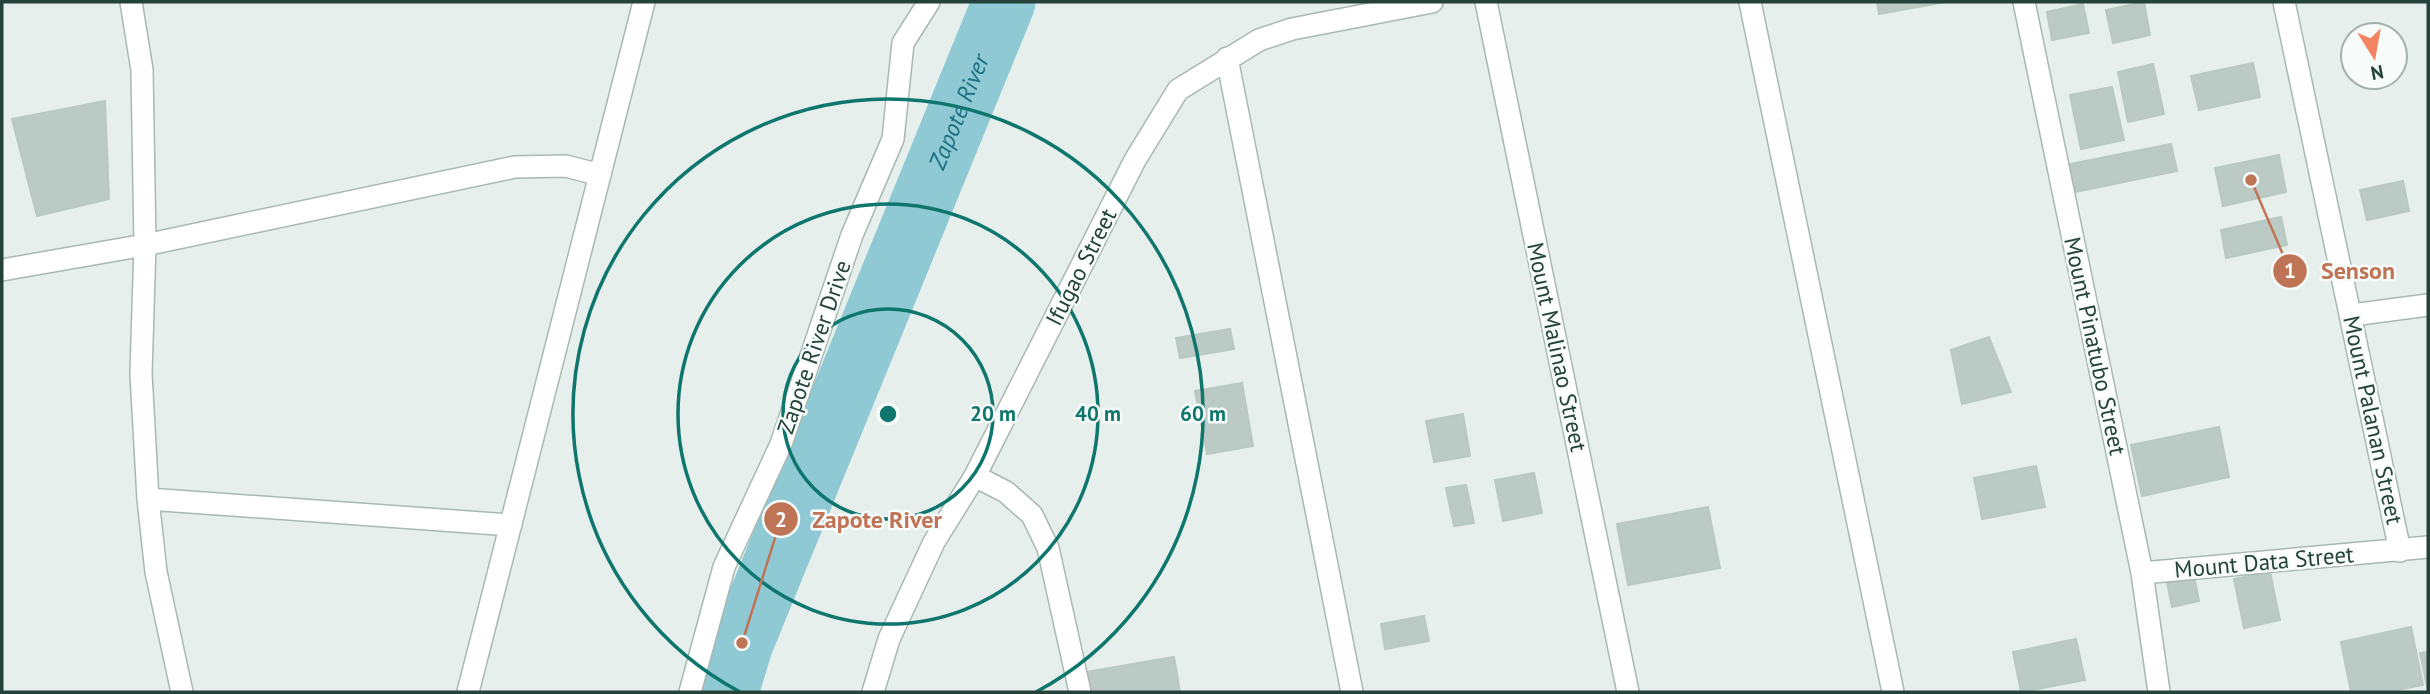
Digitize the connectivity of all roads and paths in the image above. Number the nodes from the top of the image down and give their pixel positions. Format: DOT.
graph roads {
  1 [pos="131,2"];
  2 [pos="643,2"];
  3 [pos="929,2"];
  4 [pos="1432,2"];
  5 [pos="1486,2"];
  6 [pos="1750,2"];
  7 [pos="2024,2"];
  8 [pos="2284,2"];
  9 [pos="1227,58"];
  10 [pos="600,176"];
  11 [pos="145,245"];
  12 [pos="2,270"];
  13 [pos="2428,305"];
  14 [pos="2352,315"];
  15 [pos="975,476"];
  16 [pos="148,499"];
  17 [pos="510,526"];
  18 [pos="2428,547"];
  19 [pos="2400,551"];
  20 [pos="2142,573"];
  21 [pos="182,692"];
  22 [pos="468,692"];
  23 [pos="690,692"];
  24 [pos="873,692"];
  25 [pos="1080,692"];
  26 [pos="1352,692"];
  27 [pos="1628,692"];
  28 [pos="1893,692"];
  29 [pos="2159,692"];
  1 -- 11 [label="street"];
  2 -- 10 [label="street"];
  3 -- 23 [label="street, Zapote River Drive"];
  4 -- 9 [label="street, Ifugao Street"];
  5 -- 27 [label="street, Mount Malinao Street"];
  6 -- 28 [label="street"];
  7 -- 20 [label="street, Mount Pinatubo Street"];
  8 -- 14 [label="street, Mount Palanan Street"];
  9 -- 15 [label="street, Ifugao Street"];
  9 -- 26 [label="street"];
  10 -- 11 [label="street"];
  10 -- 17 [label="street"];
  11 -- 12 [label="street"];
  11 -- 16 [label="street"];
  13 -- 14 [label="street"];
  14 -- 19 [label="street, Mount Palanan Street"];
  15 -- 24 [label="street, Ifugao Street"];
  15 -- 25 [label="street"];
  16 -- 17 [label="street"];
  16 -- 21 [label="street"];
  17 -- 22 [label="street"];
  18 -- 19 [label="street, Mount Data Street"];
  19 -- 20 [label="street, Mount Data Street"];
  20 -- 29 [label="street, Mount Pinatubo Street"];
}
